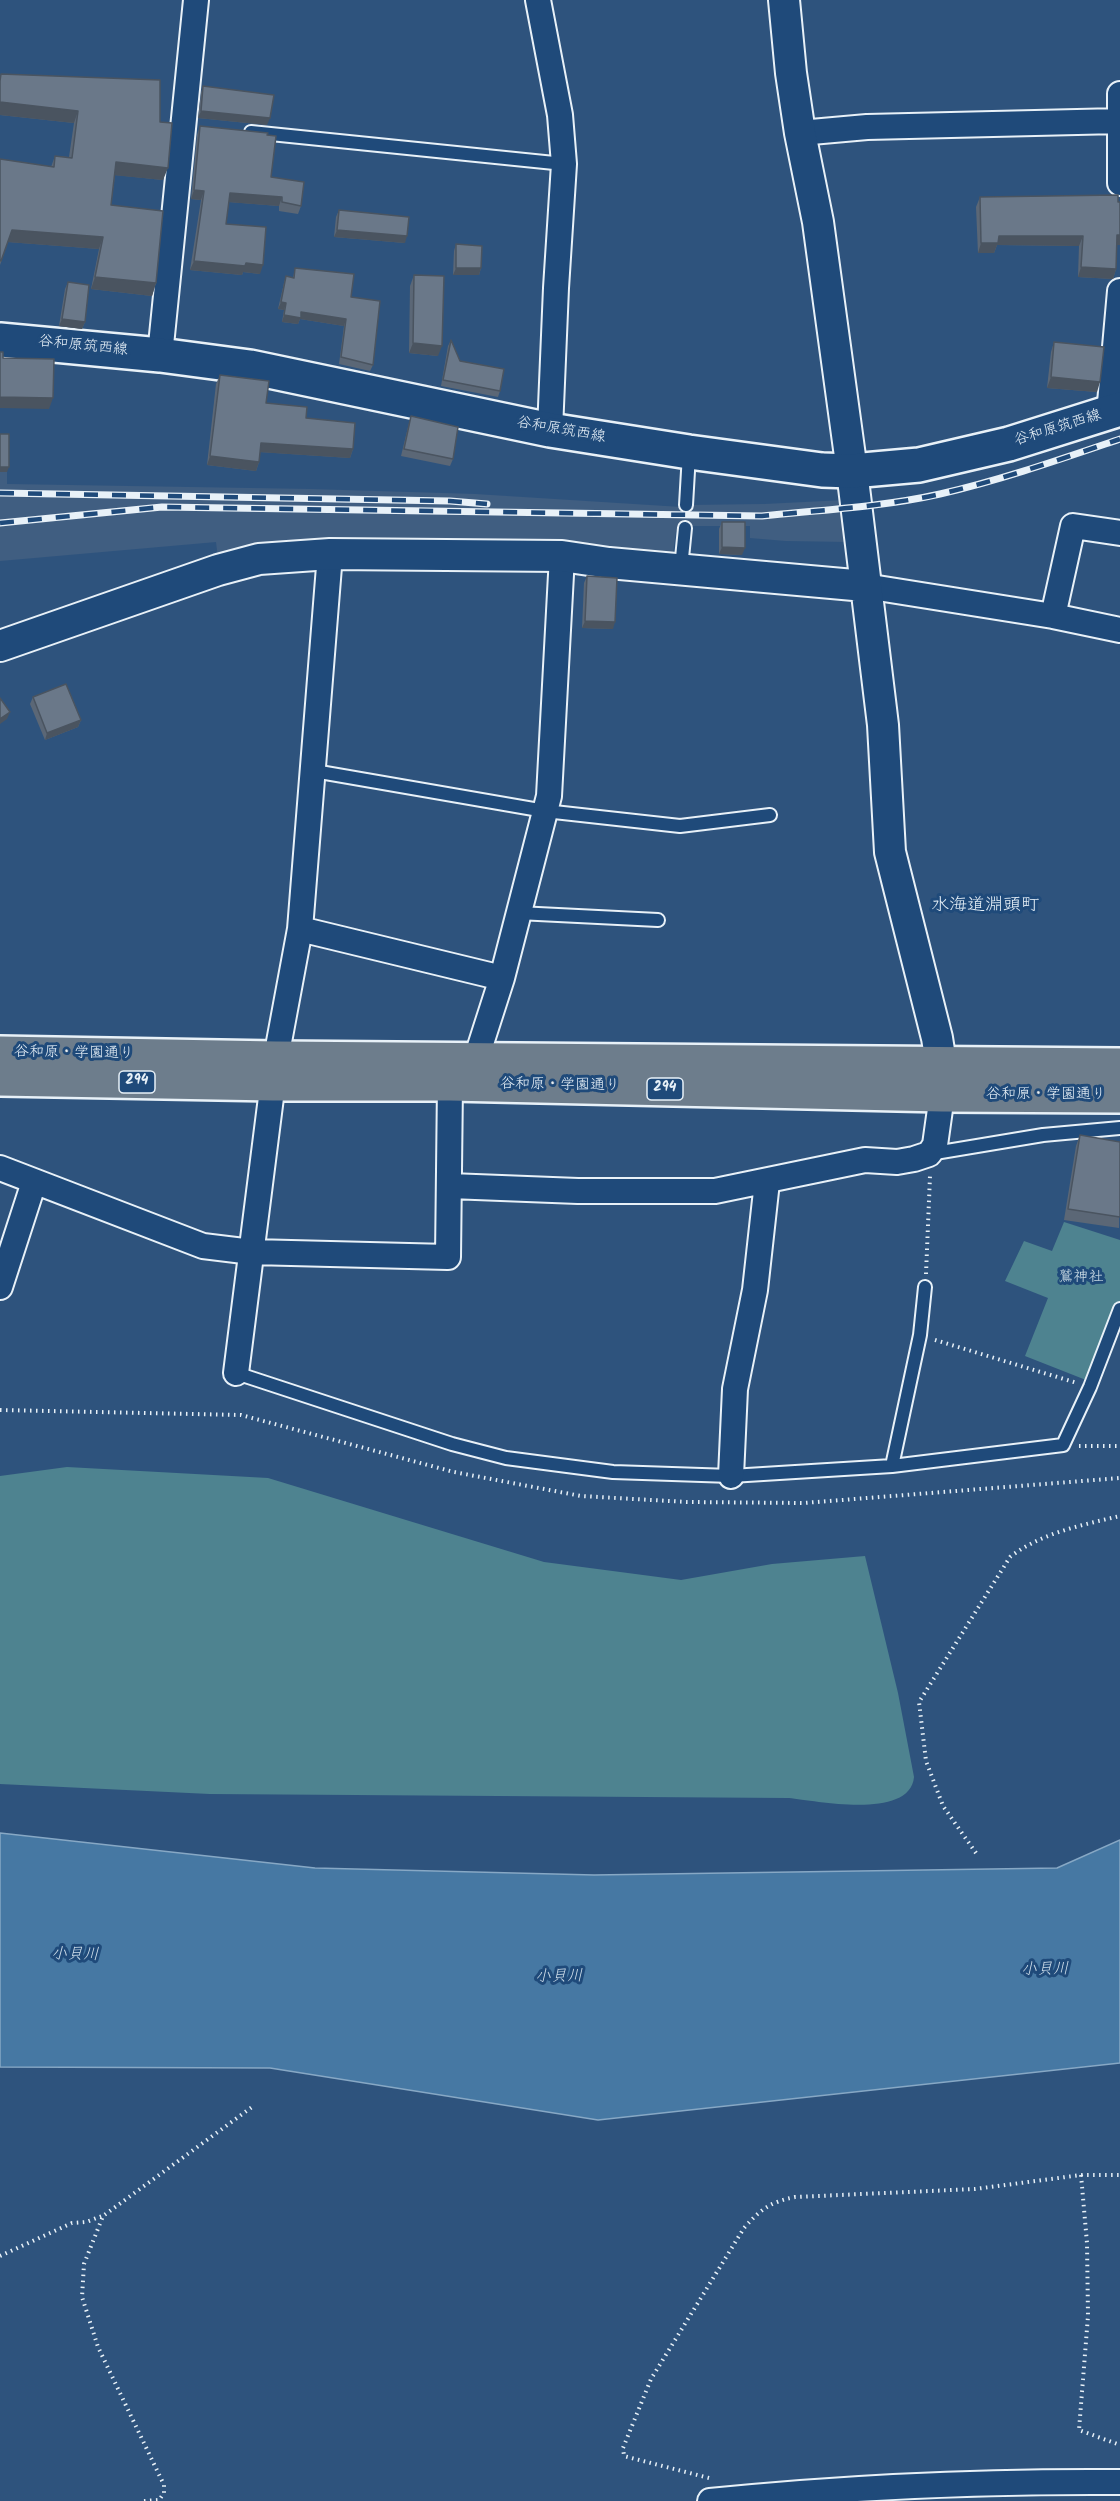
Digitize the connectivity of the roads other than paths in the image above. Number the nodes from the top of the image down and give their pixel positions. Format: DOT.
graph roads {
  1 [pos="196,0"];
  2 [pos="538,0"];
  3 [pos="784,0"];
  4 [pos="1120,94"];
  5 [pos="1119,121"];
  6 [pos="244,131"];
  7 [pos="800,133"];
  8 [pos="564,164"];
  9 [pos="1120,183"];
  10 [pos="1120,291"];
  11 [pos="0,340"];
  12 [pos="160,355"];
  13 [pos="1115,412"];
  14 [pos="550,430"];
  15 [pos="689,452"];
  16 [pos="852,471"];
  17 [pos="686,505"];
  18 [pos="684,528"];
  19 [pos="1120,533"];
  20 [pos="330,554"];
  21 [pos="562,556"];
  22 [pos="681,568"];
  23 [pos="866,586"];
  24 [pos="1053,616"];
  25 [pos="1120,630"];
  26 [pos="0,646"];
  27 [pos="314,771"];
  28 [pos="545,811"];
  29 [pos="770,815"];
  30 [pos="518,913"];
  31 [pos="658,920"];
  32 [pos="300,929"];
  33 [pos="502,978"];
  34 [pos="0,1053"];
  35 [pos="476,1059"];
  36 [pos="1120,1065"];
  37 [pos="275,1071"];
  38 [pos="942,1079"];
  39 [pos="0,1080"];
  40 [pos="450,1084"];
  41 [pos="1120,1096"];
  42 [pos="1120,1128"];
  43 [pos="929,1164"];
  44 [pos="0,1168"];
  45 [pos="34,1182"];
  46 [pos="767,1182"];
  47 [pos="450,1186"];
  48 [pos="252,1252"];
  49 [pos="0,1287"];
  50 [pos="925,1287"];
  51 [pos="1120,1309"];
  52 [pos="236,1373"];
  53 [pos="892,1466"];
  54 [pos="731,1476"];
  55 [pos="1120,2482"];
  56 [pos="710,2490"];
  1 -- 12 [label="street"];
  2 -- 8 [label="street"];
  3 -- 7 [label="street"];
  4 -- 5 [label="street"];
  5 -- 7 [label="street"];
  5 -- 9 [label="street"];
  6 -- 8 [label="lane"];
  7 -- 16 [label="street"];
  8 -- 14 [label="street"];
  10 -- 13 [label="street"];
  11 -- 12 [label="main road, 谷和原筑西線"];
  12 -- 14 [label="main road, 谷和原筑西線"];
  13 -- 16 [label="main road, 谷和原筑西線"];
  14 -- 15 [label="main road, 谷和原筑西線"];
  15 -- 16 [label="main road, 谷和原筑西線"];
  15 -- 17 [label="lane"];
  16 -- 23 [label="street"];
  18 -- 22 [label="lane"];
  19 -- 24 [label="street"];
  20 -- 21 [label="street"];
  20 -- 26 [label="street"];
  20 -- 27 [label="street"];
  21 -- 22 [label="street"];
  21 -- 28 [label="street"];
  22 -- 23 [label="street"];
  23 -- 24 [label="street"];
  23 -- 38 [label="street"];
  24 -- 25 [label="street"];
  27 -- 28 [label="lane"];
  27 -- 32 [label="street"];
  28 -- 29 [label="lane"];
  28 -- 30 [label="street"];
  30 -- 31 [label="lane"];
  30 -- 33 [label="street"];
  32 -- 33 [label="street"];
  32 -- 37 [label="street"];
  33 -- 35 [label="street"];
  34 -- 37 [label="highway, 谷和原・学園通り / 294"];
  35 -- 37 [label="highway, 谷和原・学園通り / 294"];
  35 -- 38 [label="highway, 谷和原・学園通り / 294"];
  36 -- 38 [label="highway, 谷和原・学園通り / 294"];
  37 -- 39 [label="highway, 谷和原・学園通り / 294"];
  37 -- 40 [label="highway, 谷和原・学園通り / 294"];
  37 -- 48 [label="street"];
  38 -- 40 [label="highway, 谷和原・学園通り / 294"];
  38 -- 41 [label="highway, 谷和原・学園通り / 294"];
  38 -- 43 [label="street"];
  40 -- 47 [label="street"];
  42 -- 43 [label="lane"];
  43 -- 46 [label="street"];
  44 -- 45 [label="street"];
  45 -- 48 [label="street"];
  45 -- 49 [label="street"];
  46 -- 47 [label="street"];
  46 -- 54 [label="street"];
  47 -- 48 [label="street"];
  48 -- 52 [label="street"];
  50 -- 53 [label="lane"];
  51 -- 53 [label="lane"];
  52 -- 54 [label="lane"];
  53 -- 54 [label="lane"];
  55 -- 56 [label="street"];
}
